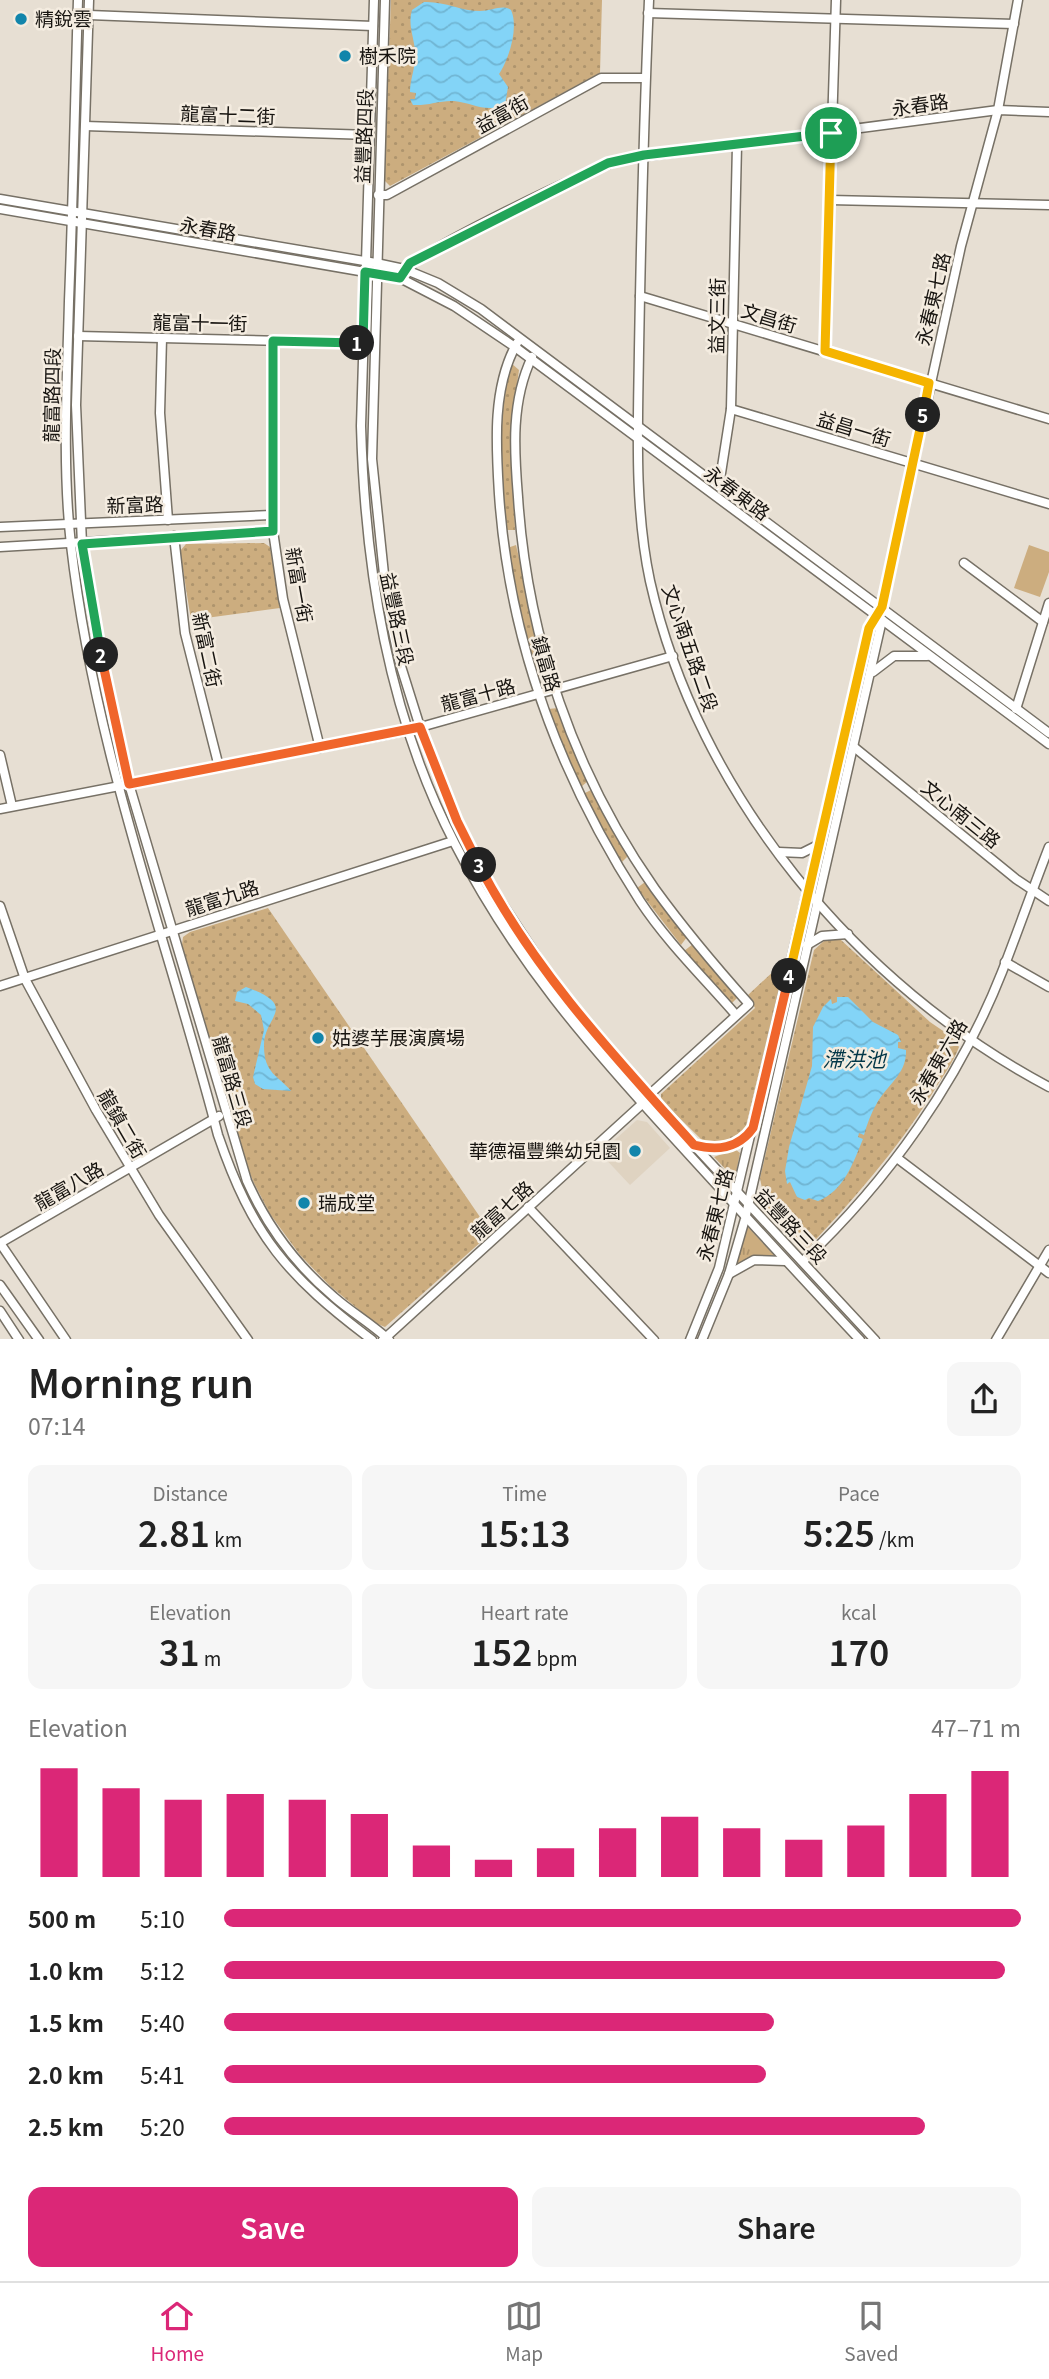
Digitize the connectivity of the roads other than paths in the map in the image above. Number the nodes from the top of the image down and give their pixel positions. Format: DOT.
graph roads {
  1 [pos="78,0"];
  2 [pos="89,0"];
  3 [pos="374,0"];
  4 [pos="385,0"];
  5 [pos="649,0"];
  6 [pos="836,0"];
  7 [pos="1018,0"];
  8 [pos="648,13"];
  9 [pos="89,15"];
  10 [pos="835,18"];
  11 [pos="1014,24"];
  12 [pos="373,26"];
  13 [pos="645,78"];
  14 [pos="998,110"];
  15 [pos="1049,112"];
  16 [pos="85,126"];
  17 [pos="831,133"];
  18 [pos="370,135"];
  19 [pos="737,145"];
  20 [pos="644,155"];
  21 [pos="378,195"];
  22 [pos="0,199"];
  23 [pos="830,200"];
  24 [pos="971,204"];
  25 [pos="1049,205"];
  26 [pos="0,209"];
  27 [pos="72,217"];
  28 [pos="82,219"];
  29 [pos="371,262"];
  30 [pos="404,269"];
  31 [pos="365,272"];
  32 [pos="375,274"];
  33 [pos="400,278"];
  34 [pos="640,296"];
  35 [pos="732,323"];
  36 [pos="78,336"];
  37 [pos="162,338"];
  38 [pos="520,338"];
  39 [pos="273,341"];
  40 [pos="363,343"];
  41 [pos="515,347"];
  42 [pos="535,349"];
  43 [pos="825,351"];
  44 [pos="530,359"];
  45 [pos="929,383"];
  46 [pos="730,409"];
  47 [pos="1049,419"];
  48 [pos="638,424"];
  49 [pos="638,439"];
  50 [pos="912,463"];
  51 [pos="719,486"];
  52 [pos="1049,504"];
  53 [pos="271,515"];
  54 [pos="168,520"];
  55 [pos="80,523"];
  56 [pos="69,524"];
  57 [pos="0,527"];
  58 [pos="273,531"];
  59 [pos="174,536"];
  60 [pos="522,537"];
  61 [pos="503,540"];
  62 [pos="82,544"];
  63 [pos="71,545"];
  64 [pos="0,547"];
  65 [pos="964,564"];
  66 [pos="1049,603"];
  67 [pos="882,607"];
  68 [pos="879,620"];
  69 [pos="1043,622"];
  70 [pos="673,656"];
  71 [pos="928,656"];
  72 [pos="871,674"];
  73 [pos="555,690"];
  74 [pos="538,695"];
  75 [pos="1016,709"];
  76 [pos="420,727"];
  77 [pos="410,730"];
  78 [pos="1049,733"];
  79 [pos="1049,744"];
  80 [pos="854,747"];
  81 [pos="320,748"];
  82 [pos="0,755"];
  83 [pos="219,767"];
  84 [pos="594,783"];
  85 [pos="129,784"];
  86 [pos="117,787"];
  87 [pos="577,793"];
  88 [pos="12,806"];
  89 [pos="0,808"];
  90 [pos="453,841"];
  91 [pos="820,844"];
  92 [pos="1049,847"];
  93 [pos="779,852"];
  94 [pos="642,868"];
  95 [pos="625,877"];
  96 [pos="809,891"];
  97 [pos="1032,891"];
  98 [pos="818,901"];
  99 [pos="1049,901"];
  100 [pos="0,906"];
  101 [pos="172,931"];
  102 [pos="161,934"];
  103 [pos="848,934"];
  104 [pos="692,938"];
  105 [pos="523,940"];
  106 [pos="807,945"];
  107 [pos="514,946"];
  108 [pos="679,950"];
  109 [pos="1005,962"];
  110 [pos="25,979"];
  111 [pos="0,986"];
  112 [pos="1049,987"];
  113 [pos="736,1015"];
  114 [pos="970,1039"];
  115 [pos="1049,1087"];
  116 [pos="649,1095"];
  117 [pos="642,1104"];
  118 [pos="225,1113"];
  119 [pos="214,1119"];
  120 [pos="753,1128"];
  121 [pos="694,1145"];
  122 [pos="897,1158"];
  123 [pos="130,1169"];
  124 [pos="738,1193"];
  125 [pos="749,1205"];
  126 [pos="528,1207"];
  127 [pos="735,1207"];
  128 [pos="746,1219"];
  129 [pos="0,1243"];
  130 [pos="1049,1250"];
  131 [pos="786,1261"];
  132 [pos="803,1261"];
  133 [pos="1040,1266"];
  134 [pos="1049,1273"];
  135 [pos="729,1274"];
  136 [pos="0,1285"];
  137 [pos="0,1311"];
  138 [pos="19,1339"];
  139 [pos="39,1339"];
  140 [pos="66,1339"];
  141 [pos="248,1339"];
  142 [pos="372,1339"];
  143 [pos="386,1339"];
  144 [pos="654,1339"];
  145 [pos="690,1339"];
  146 [pos="702,1339"];
  147 [pos="860,1339"];
  148 [pos="876,1339"];
  149 [pos="996,1339"];
  1 -- 27 [label="street, 龍富路四段"];
  2 -- 9 [label="street, 龍富路四段"];
  3 -- 12 [label="street, 益豐路四段"];
  4 -- 21 [label="street, 益豐路四段"];
  5 -- 8 [label="street, 文心南五路二段"];
  6 -- 10 [label="street"];
  7 -- 11 [label="street, 永春東七路"];
  8 -- 10 [label="street"];
  8 -- 13 [label="street, 文心南五路二段"];
  9 -- 12 [label="street"];
  9 -- 16 [label="street, 龍富路四段"];
  10 -- 11 [label="street"];
  10 -- 17 [label="street"];
  11 -- 14 [label="street, 永春東七路"];
  12 -- 18 [label="street, 益豐路四段"];
  13 -- 20 [label="street, 文心南五路二段"];
  13 -- 21 [label="street, 益富街"];
  14 -- 15 [label="street, 永春路"];
  14 -- 17 [label="street, 永春路"];
  14 -- 24 [label="street, 永春東七路"];
  16 -- 18 [label="street, 龍富十二街"];
  16 -- 28 [label="street, 龍富路四段"];
  17 -- 19 [label="street, 永春路"];
  17 -- 23 [label="street"];
  18 -- 29 [label="street, 益豐路四段"];
  19 -- 20 [label="street, 永春路"];
  19 -- 35 [label="street, 益文三街"];
  20 -- 30 [label="street, 永春路"];
  20 -- 34 [label="street, 文心南五路二段"];
  21 -- 29 [label="street, 益豐路四段"];
  22 -- 27 [label="street, 永春路"];
  23 -- 24 [label="street"];
  23 -- 43 [label="street"];
  24 -- 25 [label="street"];
  24 -- 45 [label="street, 永春東七路"];
  26 -- 27 [label="street, 永春路"];
  27 -- 28 [label="street, 永春路"];
  27 -- 56 [label="street, 龍富路四段"];
  28 -- 29 [label="street, 永春路"];
  28 -- 31 [label="street, 永春路"];
  28 -- 36 [label="street, 龍富路四段"];
  29 -- 30 [label="street, 永春路"];
  29 -- 31 [label="street, 益豐路四段"];
  29 -- 32 [label="street, 益豐路四段"];
  30 -- 33 [label="street"];
  30 -- 38 [label="street, 永春東路"];
  31 -- 32 [label="street, 永春路"];
  31 -- 40 [label="street, 益豐路三段"];
  32 -- 33 [label="street, 永春路"];
  32 -- 76 [label="street, 益豐路三段"];
  33 -- 41 [label="street, 永春東路"];
  34 -- 35 [label="street, 文昌街"];
  34 -- 48 [label="street, 文心南五路二段"];
  35 -- 43 [label="street, 文昌街"];
  35 -- 46 [label="street, 益文三街"];
  36 -- 37 [label="street, 龍富十一街"];
  36 -- 55 [label="street, 龍富路四段"];
  37 -- 39 [label="street, 龍富十一街"];
  37 -- 54 [label="street"];
  38 -- 41 [label="street, 鎮富路"];
  38 -- 42 [label="street, 永春東路"];
  39 -- 40 [label="street, 龍富十一街"];
  39 -- 53 [label="street, 新富一街"];
  40 -- 77 [label="street, 益豐路三段"];
  41 -- 44 [label="street, 永春東路"];
  41 -- 61 [label="street, 鎮富路"];
  42 -- 44 [label="street, 鎮富路"];
  42 -- 48 [label="street, 永春東路"];
  43 -- 45 [label="street, 文昌街"];
  44 -- 49 [label="street, 永春東路"];
  44 -- 60 [label="street, 鎮富路"];
  45 -- 47 [label="street, 文昌街"];
  45 -- 50 [label="street, 永春東七路"];
  46 -- 50 [label="street, 益昌一街"];
  46 -- 51 [label="street, 益文三街"];
  48 -- 49 [label="street, 文心南五路二段"];
  48 -- 51 [label="street, 永春東路"];
  49 -- 68 [label="street, 永春東路"];
  49 -- 70 [label="street, 文心南五路二段"];
  50 -- 52 [label="street, 益昌一街"];
  50 -- 67 [label="street, 永春東七路"];
  51 -- 67 [label="street, 永春東路"];
  53 -- 54 [label="street, 新富路"];
  53 -- 58 [label="street, 新富一街"];
  54 -- 55 [label="street, 新富路"];
  55 -- 56 [label="street, 新富路"];
  55 -- 62 [label="street, 龍富路四段"];
  56 -- 57 [label="street, 新富路"];
  56 -- 63 [label="street, 龍富路四段"];
  58 -- 59 [label="street, 新富路"];
  58 -- 81 [label="street, 新富一街"];
  59 -- 62 [label="street, 新富路"];
  59 -- 83 [label="street, 新富二街"];
  60 -- 61 [label="street"];
  60 -- 73 [label="street, 鎮富路"];
  61 -- 74 [label="street, 鎮富路"];
  62 -- 63 [label="street, 新富路"];
  62 -- 85 [label="street, 龍富路四段"];
  63 -- 64 [label="street, 新富路"];
  63 -- 86 [label="street, 龍富路四段"];
  65 -- 69 [label="street"];
  66 -- 69 [label="street"];
  67 -- 68 [label="street, 永春東七路"];
  67 -- 75 [label="street, 永春東路"];
  68 -- 71 [label="street, 永春東路"];
  68 -- 72 [label="street, 永春東七路"];
  68 -- 91 [label="street, 永春東七路"];
  69 -- 75 [label="street"];
  70 -- 73 [label="street, 龍富十路"];
  70 -- 93 [label="street, 文心南五路二段"];
  71 -- 72 [label="street"];
  71 -- 79 [label="street, 永春東路"];
  72 -- 80 [label="street, 永春東七路"];
  73 -- 74 [label="street, 龍富十路"];
  73 -- 84 [label="street, 鎮富路"];
  74 -- 76 [label="street, 龍富十路"];
  74 -- 87 [label="street, 鎮富路"];
  75 -- 78 [label="street, 永春東路"];
  76 -- 77 [label="street, 龍富十路"];
  76 -- 105 [label="street, 益豐路三段"];
  77 -- 81 [label="street, 龍富十路"];
  77 -- 90 [label="street, 益豐路三段"];
  80 -- 97 [label="street, 文心南三路"];
  80 -- 98 [label="street, 永春東七路"];
  81 -- 83 [label="street, 龍富十路"];
  82 -- 88 [label="street"];
  83 -- 85 [label="street, 龍富十路"];
  84 -- 87 [label="street"];
  84 -- 94 [label="street, 鎮富路"];
  85 -- 86 [label="street, 龍富十路"];
  85 -- 101 [label="street, 龍富路三段"];
  86 -- 88 [label="street, 龍富十路"];
  86 -- 102 [label="street, 龍富路三段"];
  87 -- 95 [label="street, 鎮富路"];
  88 -- 89 [label="street, 龍富十路"];
  90 -- 101 [label="street, 龍富九路"];
  90 -- 107 [label="street, 益豐路三段"];
  91 -- 93 [label="street"];
  91 -- 96 [label="street, 永春東七路"];
  92 -- 97 [label="street, 永春東六路"];
  93 -- 96 [label="street, 文心南五路二段"];
  94 -- 95 [label="street"];
  94 -- 104 [label="street, 鎮富路"];
  95 -- 108 [label="street, 鎮富路"];
  96 -- 98 [label="street, 文心南五路二段"];
  96 -- 120 [label="street, 永春東七路"];
  97 -- 99 [label="street, 文心南三路"];
  97 -- 109 [label="street, 永春東六路"];
  98 -- 103 [label="street, 文心南五路二段"];
  98 -- 106 [label="street, 永春東七路"];
  100 -- 110 [label="street, 龍鎮二街"];
  101 -- 102 [label="street, 龍富九路"];
  101 -- 118 [label="street, 龍富路三段"];
  102 -- 110 [label="street, 龍富九路"];
  102 -- 119 [label="street, 龍富路三段"];
  103 -- 106 [label="street"];
  103 -- 114 [label="street, 文心南五路二段"];
  104 -- 108 [label="street"];
  104 -- 113 [label="street, 鎮富路"];
  105 -- 107 [label="street"];
  105 -- 116 [label="street, 益豐路三段"];
  106 -- 125 [label="street, 永春東七路"];
  107 -- 117 [label="street, 益豐路三段"];
  108 -- 113 [label="street, 鎮富路"];
  109 -- 112 [label="street"];
  109 -- 114 [label="street, 永春東六路"];
  110 -- 111 [label="street, 龍富九路"];
  110 -- 123 [label="street, 龍鎮二街"];
  113 -- 116 [label="street"];
  114 -- 115 [label="street, 文心南五路二段"];
  114 -- 122 [label="street, 永春東六路"];
  116 -- 121 [label="street, 益豐路三段"];
  117 -- 126 [label="street, 龍富七路"];
  117 -- 127 [label="street, 益豐路三段"];
  118 -- 119 [label="street, 龍富八路"];
  118 -- 143 [label="street, 龍富路三段"];
  119 -- 123 [label="street, 龍富八路"];
  119 -- 142 [label="street, 龍富路三段"];
  120 -- 121 [label="street"];
  120 -- 124 [label="street, 永春東七路"];
  121 -- 124 [label="street, 益豐路三段"];
  122 -- 132 [label="street, 永春東六路"];
  122 -- 133 [label="street"];
  123 -- 129 [label="street, 龍富八路"];
  123 -- 141 [label="street, 龍鎮二街"];
  124 -- 125 [label="street, 益豐路三段"];
  124 -- 127 [label="street, 永春東七路"];
  125 -- 128 [label="street, 永春東七路"];
  125 -- 132 [label="street, 益豐路三段"];
  126 -- 143 [label="street, 龍富七路"];
  126 -- 144 [label="street"];
  127 -- 128 [label="street, 益豐路三段"];
  127 -- 145 [label="street, 永春東七路"];
  128 -- 131 [label="street, 益豐路三段"];
  128 -- 135 [label="street, 永春東七路"];
  129 -- 140 [label="street"];
  130 -- 133 [label="street"];
  131 -- 135 [label="street"];
  131 -- 147 [label="street, 益豐路三段"];
  132 -- 148 [label="street, 益豐路三段"];
  133 -- 134 [label="street"];
  133 -- 149 [label="street"];
  135 -- 146 [label="street, 永春東七路"];
  136 -- 139 [label="street"];
  137 -- 138 [label="street"];
}
